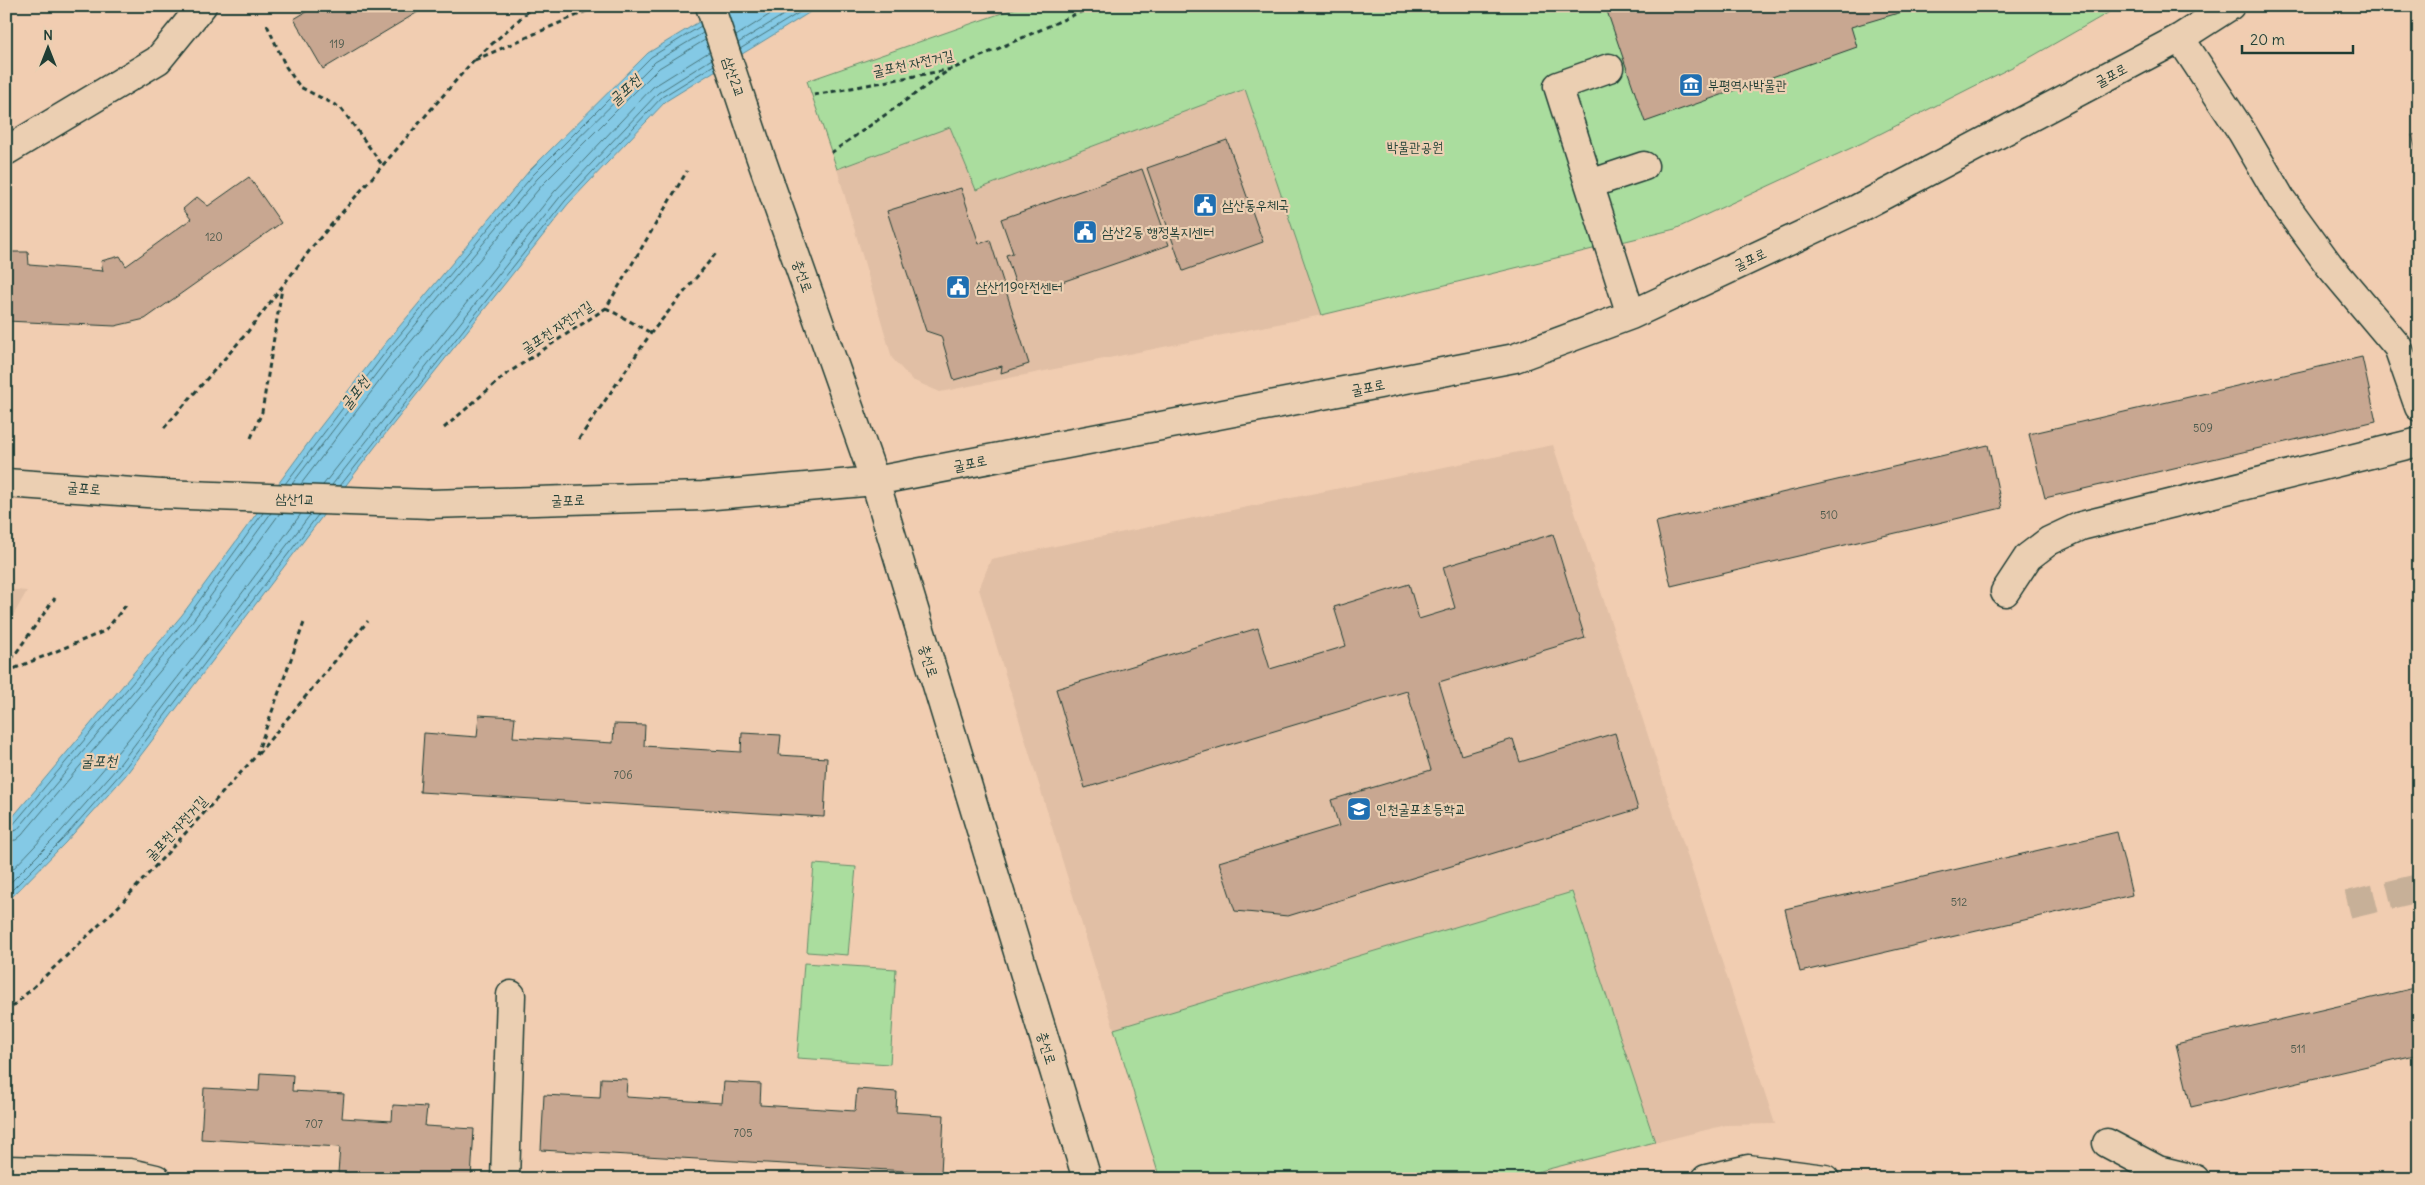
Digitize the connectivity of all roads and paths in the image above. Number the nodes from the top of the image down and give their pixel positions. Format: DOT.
graph roads {
  1 [pos="202,6"];
  2 [pos="534,6"];
  3 [pos="598,6"];
  4 [pos="710,6"];
  5 [pos="1094,6"];
  6 [pos="2230,6"];
  7 [pos="267,26"];
  8 [pos="2180,38"];
  9 [pos="472,62"];
  10 [pos="1609,68"];
  11 [pos="952,69"];
  12 [pos="814,95"];
  13 [pos="757,147"];
  14 [pos="6,151"];
  15 [pos="831,153"];
  16 [pos="383,166"];
  17 [pos="1644,166"];
  18 [pos="687,171"];
  19 [pos="1590,184"];
  20 [pos="717,252"];
  21 [pos="282,287"];
  22 [pos="606,308"];
  23 [pos="1631,315"];
  24 [pos="651,333"];
  25 [pos="2419,407"];
  26 [pos="164,428"];
  27 [pos="444,428"];
  28 [pos="251,438"];
  29 [pos="579,439"];
  30 [pos="2419,442"];
  31 [pos="875,481"];
  32 [pos="6,483"];
  33 [pos="161,494"];
  34 [pos="430,504"];
  35 [pos="2005,592"];
  36 [pos="54,598"];
  37 [pos="127,604"];
  38 [pos="304,620"];
  39 [pos="368,621"];
  40 [pos="6,667"];
  41 [pos="6,672"];
  42 [pos="256,756"];
  43 [pos="511,995"];
  44 [pos="6,1013"];
  45 [pos="2107,1143"];
  46 [pos="6,1170"];
  47 [pos="156,1179"];
  48 [pos="505,1179"];
  49 [pos="1087,1179"];
  50 [pos="1706,1179"];
  51 [pos="1825,1179"];
  52 [pos="2195,1179"];
  1 -- 14 [label="street"];
  2 -- 9 [label="path"];
  3 -- 9 [label="path"];
  4 -- 13 [label="street, 삼산2교, bridge"];
  5 -- 11 [label="path, 굴포천 자전거길"];
  6 -- 8 [label="street, 굴포로"];
  7 -- 16 [label="path"];
  8 -- 23 [label="street, 굴포로"];
  8 -- 25 [label="street"];
  9 -- 16 [label="path"];
  10 -- 19 [label="street"];
  11 -- 12 [label="path, 굴포천 자전거길"];
  11 -- 15 [label="path"];
  13 -- 31 [label="street, 충선로"];
  16 -- 21 [label="path"];
  17 -- 19 [label="street"];
  18 -- 22 [label="path, 굴포천 자전거길"];
  19 -- 23 [label="street"];
  20 -- 24 [label="path"];
  21 -- 26 [label="path"];
  21 -- 28 [label="path"];
  22 -- 24 [label="path"];
  22 -- 27 [label="path, 굴포천 자전거길"];
  23 -- 31 [label="street, 굴포로"];
  24 -- 29 [label="path"];
  30 -- 35 [label="street"];
  31 -- 34 [label="street, 굴포로"];
  31 -- 49 [label="street, 충선로"];
  32 -- 33 [label="street, 굴포로"];
  33 -- 34 [label="street, 삼산1교, bridge"];
  36 -- 40 [label="path"];
  37 -- 41 [label="path"];
  38 -- 42 [label="path, 굴포천 자전거길"];
  39 -- 42 [label="path"];
  42 -- 44 [label="path, 굴포천 자전거길"];
  43 -- 48 [label="street"];
  45 -- 52 [label="street"];
  46 -- 47 [label="street"];
  50 -- 51 [label="street"];
}
